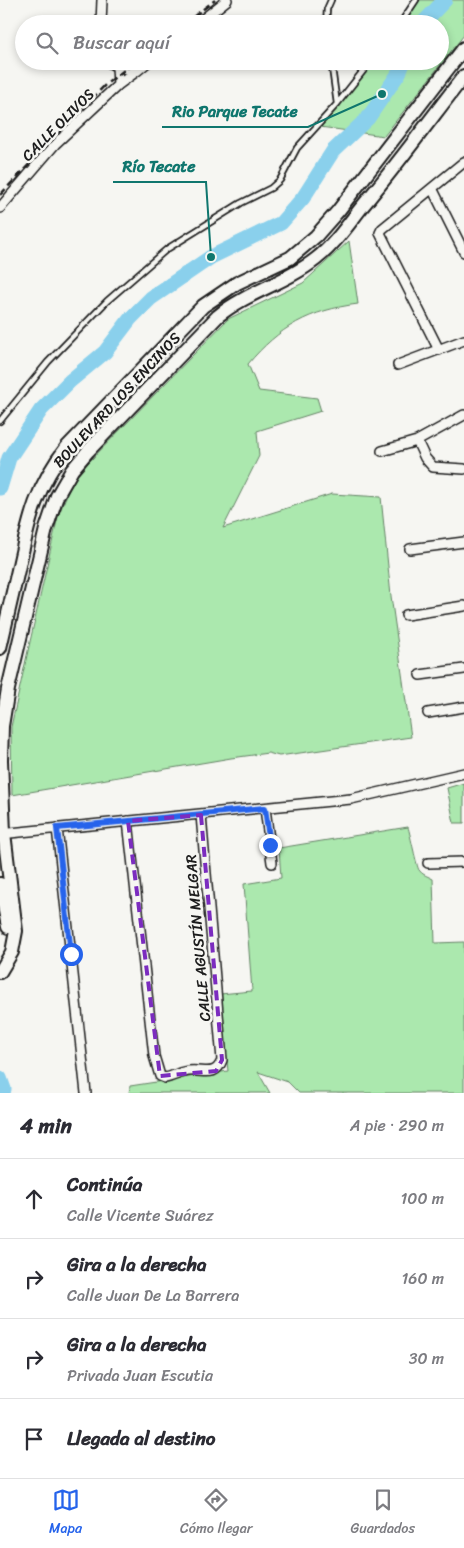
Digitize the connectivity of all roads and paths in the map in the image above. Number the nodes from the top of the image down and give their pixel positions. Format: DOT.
graph roads {
  1 [pos="102,0"];
  2 [pos="227,0"];
  3 [pos="331,0"];
  4 [pos="416,0"];
  5 [pos="102,15"];
  6 [pos="208,15"];
  7 [pos="327,15"];
  8 [pos="406,15"];
  9 [pos="464,48"];
  10 [pos="449,67"];
  11 [pos="117,70"];
  12 [pos="132,70"];
  13 [pos="332,70"];
  14 [pos="364,70"];
  15 [pos="447,70"];
  16 [pos="137,71"];
  17 [pos="464,76"];
  18 [pos="118,85"];
  19 [pos="336,104"];
  20 [pos="464,162"];
  21 [pos="360,183"];
  22 [pos="432,188"];
  23 [pos="374,193"];
  24 [pos="0,208"];
  25 [pos="464,252"];
  26 [pos="464,340"];
  27 [pos="439,350"];
  28 [pos="398,365"];
  29 [pos="464,415"];
  30 [pos="0,421"];
  31 [pos="417,440"];
  32 [pos="382,451"];
  33 [pos="464,469"];
  34 [pos="464,542"];
  35 [pos="410,549"];
  36 [pos="464,606"];
  37 [pos="406,615"];
  38 [pos="0,648"];
  39 [pos="464,669"];
  40 [pos="420,674"];
  41 [pos="464,707"];
  42 [pos="428,712"];
  43 [pos="464,773"];
  44 [pos="265,808"];
  45 [pos="201,815"];
  46 [pos="128,821"];
  47 [pos="57,828"];
  48 [pos="2,834"];
  49 [pos="464,862"];
  50 [pos="428,863"];
  51 [pos="272,864"];
  52 [pos="0,884"];
  53 [pos="2,963"];
  54 [pos="86,1093"];
  1 -- 5 [label="street"];
  2 -- 6 [label="street"];
  3 -- 7 [label="lane"];
  4 -- 8 [label="lane"];
  9 -- 10 [label="main road, BOULEVARD LOS ENCINOS"];
  11 -- 18 [label="street"];
  12 -- 16 [label="street"];
  13 -- 19 [label="lane"];
  14 -- 19 [label="lane"];
  15 -- 21 [label="main road, BOULEVARD LOS ENCINOS"];
  16 -- 18 [label="street, CALLE OLIVOS"];
  17 -- 23 [label="main road, BOULEVARD LOS ENCINOS"];
  18 -- 24 [label="street, CALLE OLIVOS"];
  19 -- 30 [label="lane"];
  20 -- 22 [label="street"];
  21 -- 23 [label="main road"];
  21 -- 38 [label="main road, BOULEVARD LOS ENCINOS"];
  22 -- 25 [label="street"];
  22 -- 27 [label="street"];
  23 -- 48 [label="main road, BOULEVARD LOS ENCINOS"];
  26 -- 27 [label="street"];
  27 -- 28 [label="street"];
  29 -- 31 [label="street"];
  31 -- 32 [label="street"];
  31 -- 33 [label="street"];
  34 -- 35 [label="street"];
  36 -- 37 [label="street"];
  39 -- 40 [label="street"];
  41 -- 42 [label="street"];
  43 -- 44 [label="street"];
  44 -- 45 [label="street"];
  44 -- 51 [label="street"];
  45 -- 46 [label="street"];
  45 -- 46 [label="street, CALLE AGUSTÍN MELGAR"];
  46 -- 47 [label="street"];
  47 -- 48 [label="street"];
  47 -- 54 [label="street"];
  48 -- 53 [label="main road, BOULEVARD LOS ENCINOS"];
  49 -- 50 [label="street"];
  52 -- 53 [label="main road, BOULEVARD LOS ENCINOS"];
}
